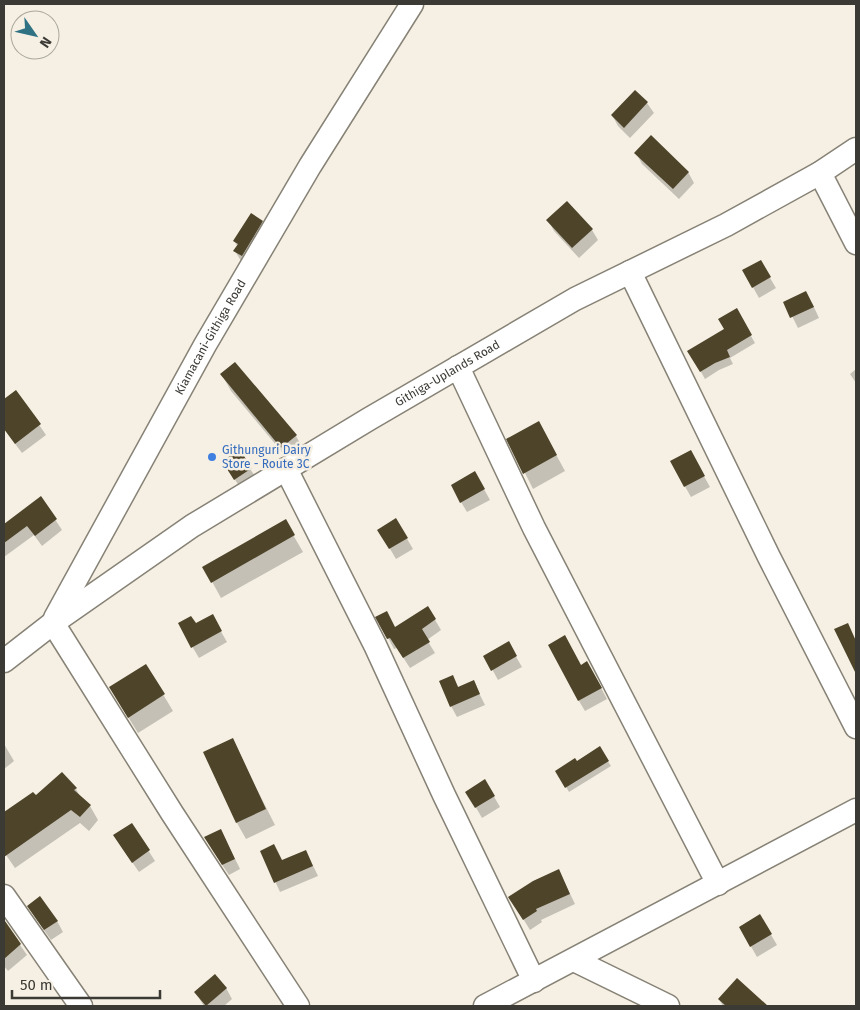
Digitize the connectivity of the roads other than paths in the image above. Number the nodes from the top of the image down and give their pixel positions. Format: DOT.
graph roads {
  1 [pos="412,4"];
  2 [pos="856,149"];
  3 [pos="820,172"];
  4 [pos="856,243"];
  5 [pos="630,272"];
  6 [pos="458,367"];
  7 [pos="286,469"];
  8 [pos="53,623"];
  9 [pos="4,661"];
  10 [pos="856,727"];
  11 [pos="856,810"];
  12 [pos="718,884"];
  13 [pos="4,896"];
  14 [pos="574,960"];
  15 [pos="534,981"];
  16 [pos="81,1006"];
  17 [pos="298,1006"];
  18 [pos="485,1006"];
  19 [pos="668,1006"];
  1 -- 8 [label="street, Kiamacani-Githiga Road"];
  2 -- 3 [label="street, Githiga-Uplands Road"];
  3 -- 4 [label="street"];
  3 -- 5 [label="street, Githiga-Uplands Road"];
  5 -- 6 [label="street, Githiga-Uplands Road"];
  5 -- 10 [label="street"];
  6 -- 7 [label="street, Githiga-Uplands Road"];
  6 -- 12 [label="street"];
  7 -- 8 [label="street, Githiga-Uplands Road"];
  7 -- 15 [label="street"];
  8 -- 9 [label="street, Kiamacani-Githiga Road"];
  8 -- 17 [label="street"];
  11 -- 12 [label="street"];
  12 -- 14 [label="street"];
  13 -- 16 [label="street"];
  14 -- 15 [label="street"];
  14 -- 19 [label="street"];
  15 -- 18 [label="street"];
}
